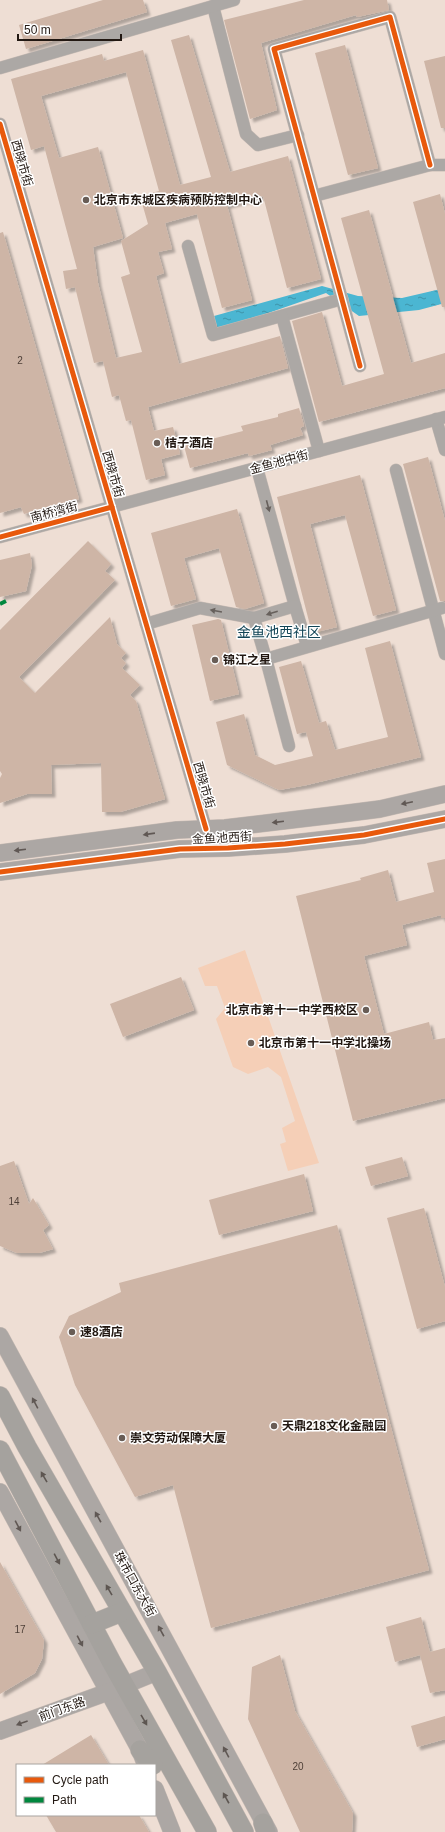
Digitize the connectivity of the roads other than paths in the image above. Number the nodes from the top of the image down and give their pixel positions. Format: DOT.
graph roads {
  1 [pos="234,0"];
  2 [pos="213,6"];
  3 [pos="0,68"];
  4 [pos="0,124"];
  5 [pos="298,136"];
  6 [pos="430,165"];
  7 [pos="445,165"];
  8 [pos="314,196"];
  9 [pos="188,246"];
  10 [pos="342,299"];
  11 [pos="282,316"];
  12 [pos="360,366"];
  13 [pos="441,418"];
  14 [pos="445,450"];
  15 [pos="319,451"];
  16 [pos="257,468"];
  17 [pos="396,470"];
  18 [pos="112,507"];
  19 [pos="0,537"];
  20 [pos="295,606"];
  21 [pos="438,609"];
  22 [pos="254,618"];
  23 [pos="146,624"];
  24 [pos="307,646"];
  25 [pos="445,654"];
  26 [pos="266,659"];
  27 [pos="289,746"];
  28 [pos="445,794"];
  29 [pos="445,819"];
  30 [pos="206,829"];
  31 [pos="0,852"];
  32 [pos="0,872"];
  33 [pos="0,1336"];
  34 [pos="0,1396"];
  35 [pos="0,1450"];
  36 [pos="0,1492"];
  37 [pos="122,1612"];
  38 [pos="92,1624"];
  39 [pos="157,1672"];
  40 [pos="116,1689"];
  41 [pos="0,1731"];
  42 [pos="143,1757"];
  43 [pos="152,1764"];
  44 [pos="156,1768"];
  45 [pos="156,1792"];
  46 [pos="203,1825"];
  47 [pos="266,1829"];
  48 [pos="172,1832"];
  49 [pos="244,1832"];
  1 -- 2 [label="street"];
  2 -- 3 [label="street"];
  2 -- 5 [label="street"];
  4 -- 18 [label="street, 西晓市街"];
  5 -- 6 [label="street"];
  5 -- 8 [label="street"];
  6 -- 7 [label="street"];
  6 -- 8 [label="street"];
  8 -- 10 [label="street"];
  9 -- 11 [label="street"];
  10 -- 11 [label="street"];
  10 -- 12 [label="street"];
  11 -- 15 [label="street"];
  13 -- 14 [label="street"];
  13 -- 15 [label="street, 金鱼池中街"];
  15 -- 16 [label="street, 金鱼池中街"];
  16 -- 18 [label="street, 金鱼池中街"];
  16 -- 20 [label="street, one-way"];
  17 -- 21 [label="street"];
  18 -- 19 [label="street, 南桥湾街"];
  18 -- 23 [label="street, 西晓市街"];
  20 -- 22 [label="street, one-way"];
  20 -- 24 [label="street"];
  21 -- 24 [label="street"];
  21 -- 25 [label="street"];
  22 -- 23 [label="street, one-way"];
  22 -- 26 [label="street"];
  23 -- 30 [label="street, 西晓市街"];
  24 -- 26 [label="street"];
  26 -- 27 [label="street"];
  28 -- 30 [label="street, 金鱼池西街, one-way"];
  29 -- 32 [label="street, 金鱼池西街"];
  30 -- 31 [label="street, 金鱼池西街, one-way"];
  47 -- 33 [label="street, 珠市口东大街, one-way"];
  37 -- 34 [label="main road, 珠市口东大街, one-way"];
  35 -- 38 [label="main road, one-way"];
  36 -- 40 [label="street, one-way"];
  37 -- 38 [label="main road"];
  37 -- 39 [label="main road, 珠市口东大街"];
  38 -- 40 [label="main road"];
  39 -- 40 [label="street, 前门东路"];
  49 -- 39 [label="main road, 珠市口东大街, one-way"];
  40 -- 41 [label="street, 前门东路, one-way"];
  40 -- 42 [label="street"];
  40 -- 46 [label="main road, one-way"];
  42 -- 43 [label="main road"];
  44 -- 46 [label="main road"];
  45 -- 48 [label="street"];
}
